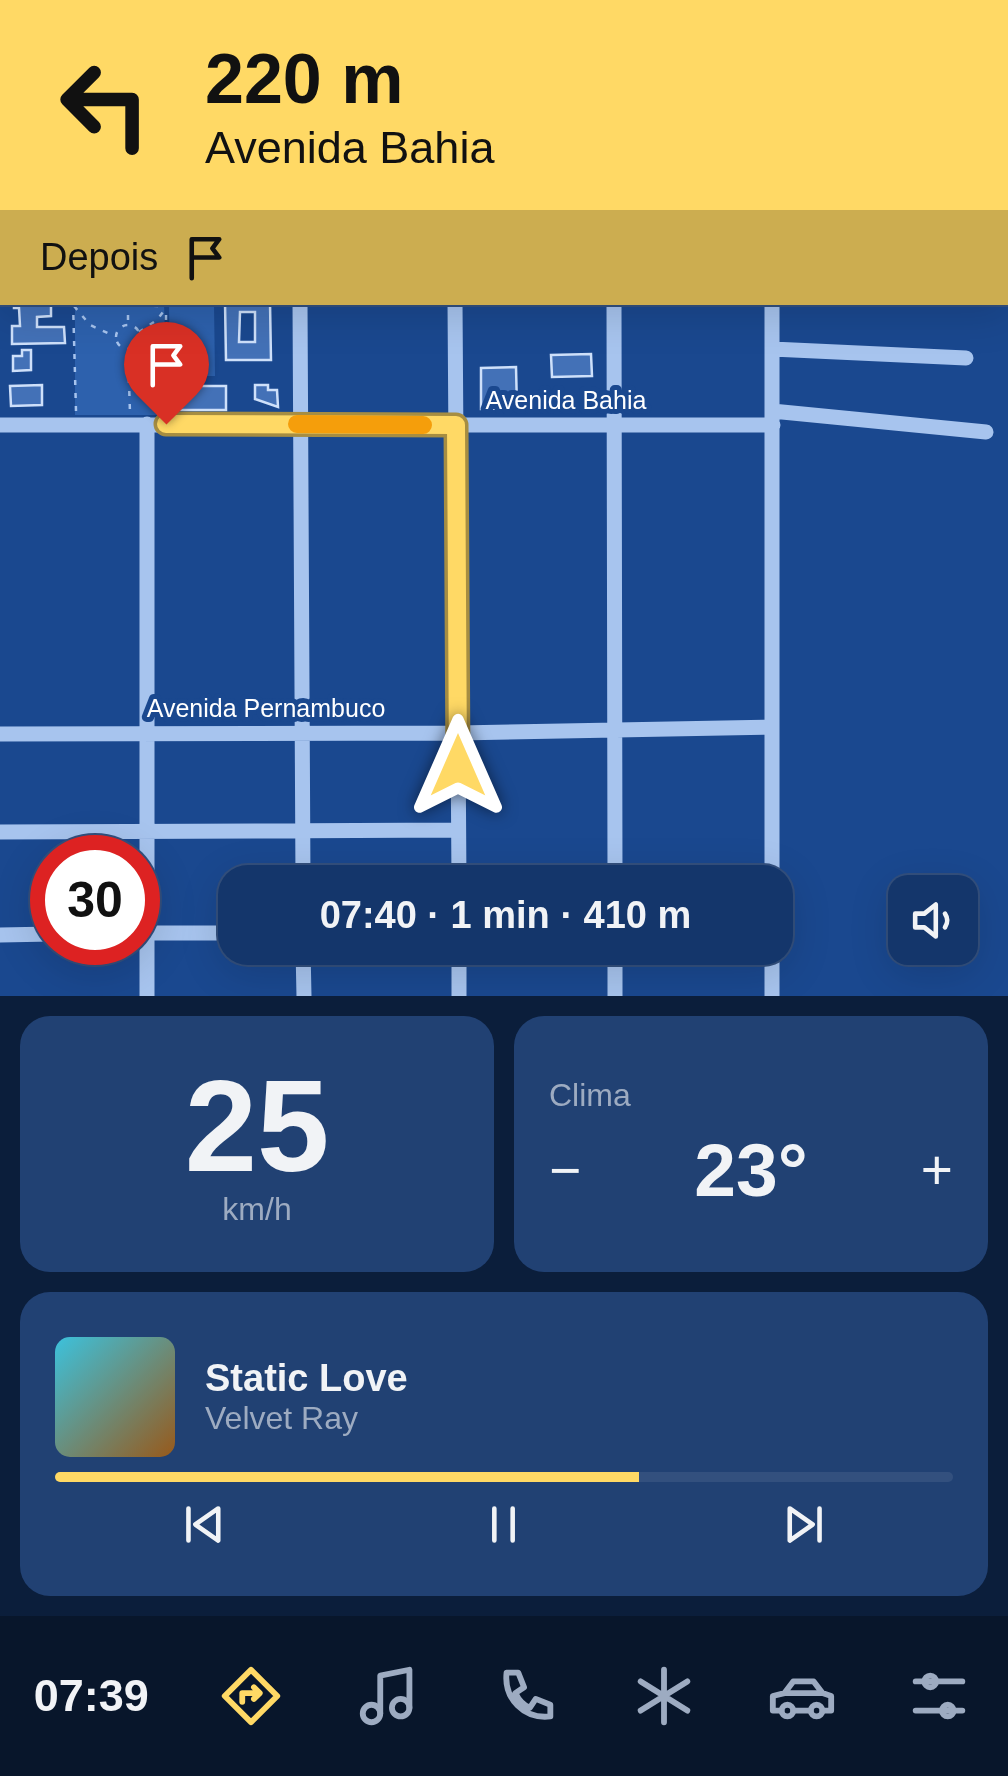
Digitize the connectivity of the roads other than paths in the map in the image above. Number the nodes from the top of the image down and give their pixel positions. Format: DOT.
graph roads {
  1 [pos="300,305"];
  2 [pos="454,305"];
  3 [pos="614,305"];
  4 [pos="772,305"];
  5 [pos="772,349"];
  6 [pos="966,358"];
  7 [pos="772,418"];
  8 [pos="147,424"];
  9 [pos="300,424"];
  10 [pos="614,424"];
  11 [pos="0,425"];
  12 [pos="456,425"];
  13 [pos="986,432"];
  14 [pos="771,728"];
  15 [pos="616,729"];
  16 [pos="146,732"];
  17 [pos="302,733"];
  18 [pos="0,734"];
  19 [pos="458,734"];
  20 [pos="146,830"];
  21 [pos="302,830"];
  22 [pos="458,830"];
  23 [pos="0,832"];
  24 [pos="146,835"];
  25 [pos="303,865"];
  26 [pos="458,865"];
  27 [pos="615,865"];
  28 [pos="772,865"];
  29 [pos="160,933"];
  30 [pos="218,933"];
  31 [pos="30,935"];
  32 [pos="0,936"];
  33 [pos="145,965"];
  34 [pos="303,965"];
  35 [pos="459,965"];
  36 [pos="615,965"];
  37 [pos="772,965"];
  38 [pos="147,996"];
  39 [pos="304,996"];
  40 [pos="459,996"];
  41 [pos="615,996"];
  42 [pos="772,996"];
  1 -- 9 [label="street"];
  2 -- 12 [label="street"];
  3 -- 10 [label="street"];
  4 -- 5 [label="street"];
  5 -- 6 [label="street"];
  5 -- 7 [label="street"];
  7 -- 10 [label="street, Avenida Bahia"];
  7 -- 13 [label="street, Avenida Bahia"];
  7 -- 14 [label="street"];
  8 -- 9 [label="street, Avenida Bahia"];
  8 -- 11 [label="street, Avenida Bahia"];
  8 -- 16 [label="street"];
  9 -- 12 [label="street, Avenida Bahia"];
  9 -- 17 [label="street"];
  10 -- 12 [label="street, Avenida Bahia"];
  10 -- 15 [label="street"];
  12 -- 19 [label="street"];
  14 -- 15 [label="street, Avenida Pernambuco"];
  14 -- 28 [label="street"];
  15 -- 19 [label="street, Avenida Pernambuco"];
  15 -- 27 [label="street"];
  16 -- 17 [label="street, Avenida Pernambuco"];
  16 -- 18 [label="street, Avenida Pernambuco"];
  16 -- 20 [label="street"];
  17 -- 19 [label="street, Avenida Pernambuco"];
  17 -- 21 [label="street"];
  19 -- 22 [label="street"];
  20 -- 21 [label="street"];
  20 -- 23 [label="street"];
  20 -- 24 [label="street"];
  21 -- 22 [label="street"];
  21 -- 25 [label="street"];
  22 -- 26 [label="street"];
  29 -- 30 [label="street"];
  31 -- 32 [label="street"];
  33 -- 38 [label="street"];
  34 -- 39 [label="street"];
  35 -- 40 [label="street"];
  36 -- 41 [label="street"];
  37 -- 42 [label="street"];
}
